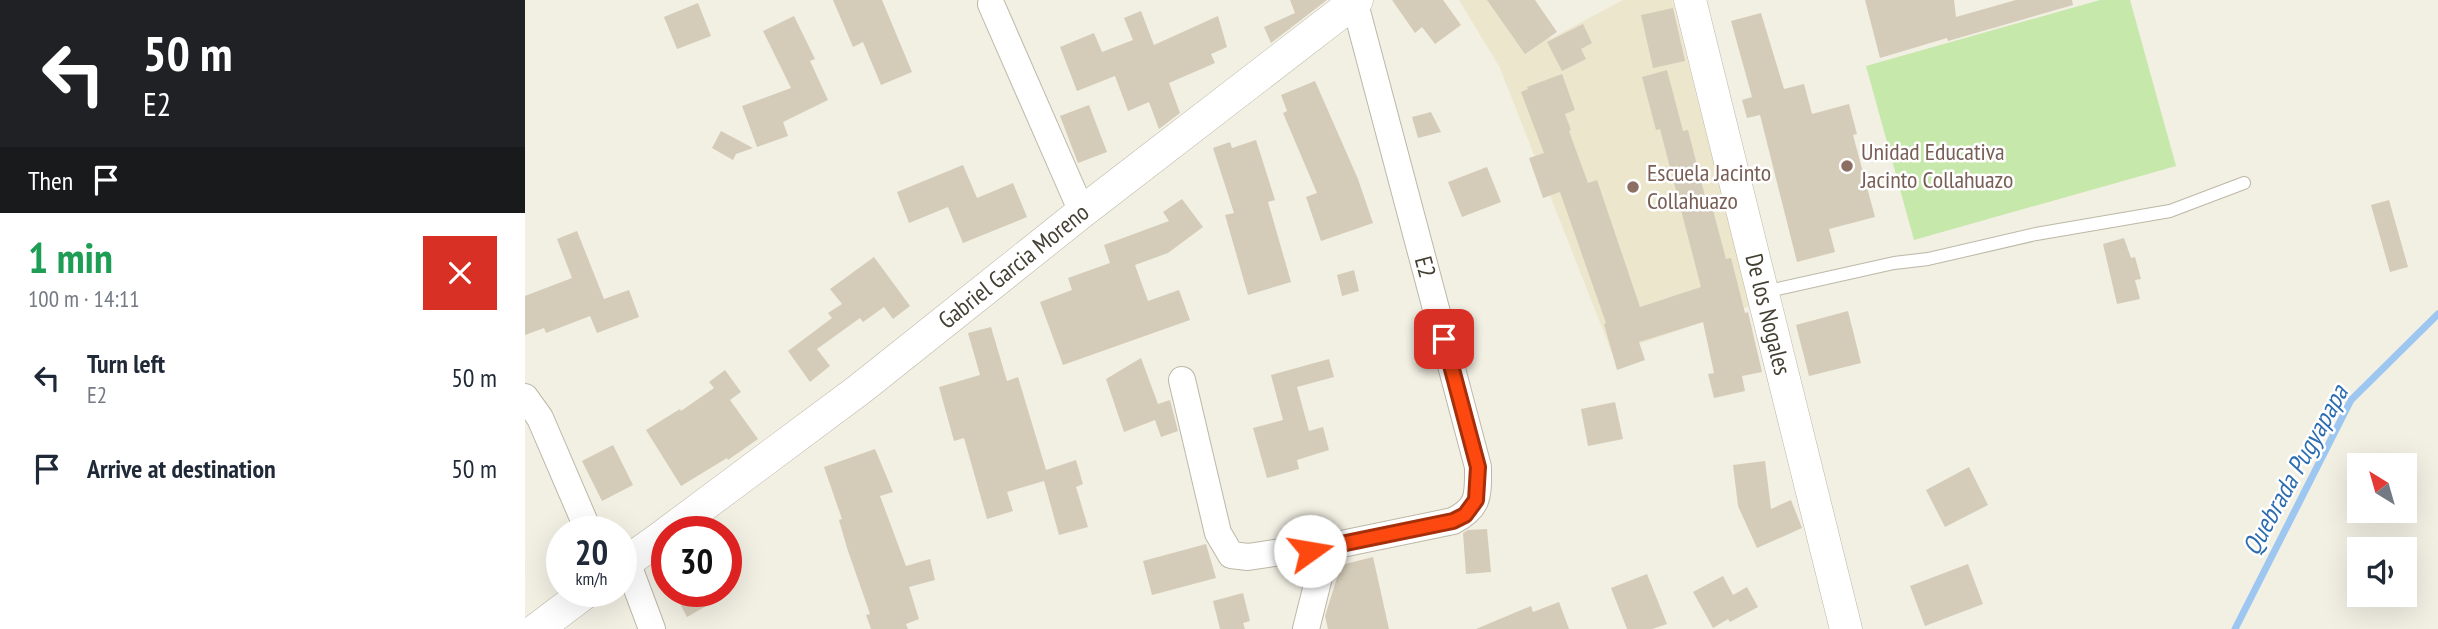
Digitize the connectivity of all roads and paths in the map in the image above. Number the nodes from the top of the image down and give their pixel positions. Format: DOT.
graph roads {
  1 [pos="1690,0"];
  2 [pos="1355,1"];
  3 [pos="991,4"];
  4 [pos="2243,183"];
  5 [pos="1082,212"];
  6 [pos="1763,292"];
  7 [pos="1182,380"];
  8 [pos="525,397"];
  9 [pos="582,516"];
  10 [pos="689,516"];
  11 [pos="1325,553"];
  12 [pos="637,594"];
  13 [pos="566,607"];
  14 [pos="537,629"];
  15 [pos="652,629"];
  16 [pos="1306,629"];
  17 [pos="1846,629"];
  1 -- 6 [label="street, De los Nogales"];
  2 -- 5 [label="street, Gabriel Garcia Moreno"];
  2 -- 11 [label="street, E2"];
  3 -- 5 [label="street"];
  4 -- 6 [label="lane"];
  5 -- 10 [label="street, Gabriel Garcia Moreno"];
  6 -- 17 [label="street, De los Nogales"];
  7 -- 11 [label="street"];
  8 -- 9 [label="street"];
  11 -- 16 [label="street"];
  12 -- 15 [label="street"];
  13 -- 14 [label="street"];
}
